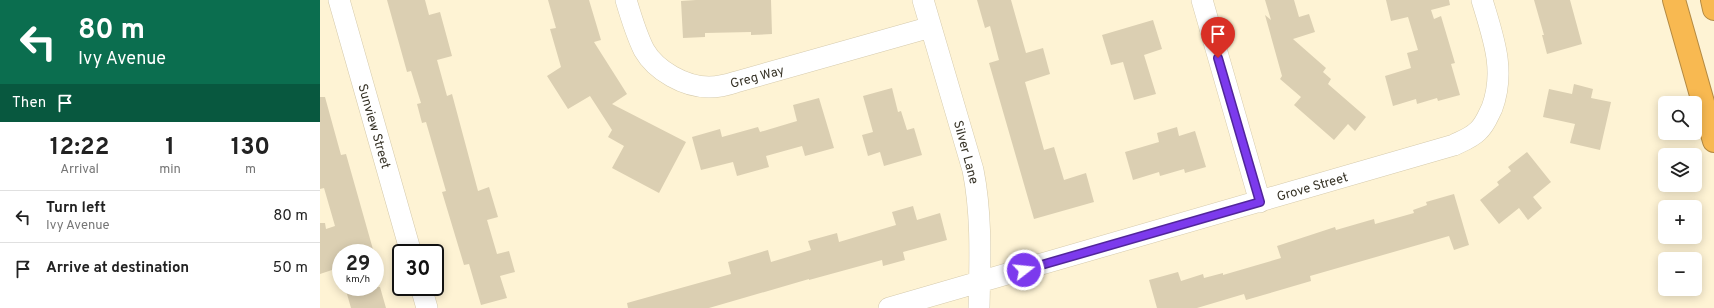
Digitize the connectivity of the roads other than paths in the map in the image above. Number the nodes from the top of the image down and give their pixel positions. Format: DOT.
graph roads {
  1 [pos="339,0"];
  2 [pos="626,0"];
  3 [pos="923,0"];
  4 [pos="1202,0"];
  5 [pos="1482,0"];
  6 [pos="1674,0"];
  7 [pos="1712,0"];
  8 [pos="1714,9"];
  9 [pos="931,27"];
  10 [pos="1714,141"];
  11 [pos="1260,202"];
  12 [pos="408,244"];
  13 [pos="980,282"];
  14 [pos="424,296"];
  15 [pos="427,308"];
  16 [pos="889,308"];
  17 [pos="979,308"];
  1 -- 12 [label="street, Sunview Street"];
  2 -- 9 [label="street, Greg Way"];
  3 -- 9 [label="street, Silver Lane"];
  4 -- 11 [label="street"];
  5 -- 11 [label="street, Grove Street"];
  6 -- 10 [label="highway"];
  7 -- 8 [label="highway"];
  9 -- 13 [label="street, Silver Lane"];
  11 -- 13 [label="street, Grove Street"];
  13 -- 16 [label="street, Grove Street"];
  13 -- 17 [label="street, Silver Lane"];
  14 -- 15 [label="street"];
}
